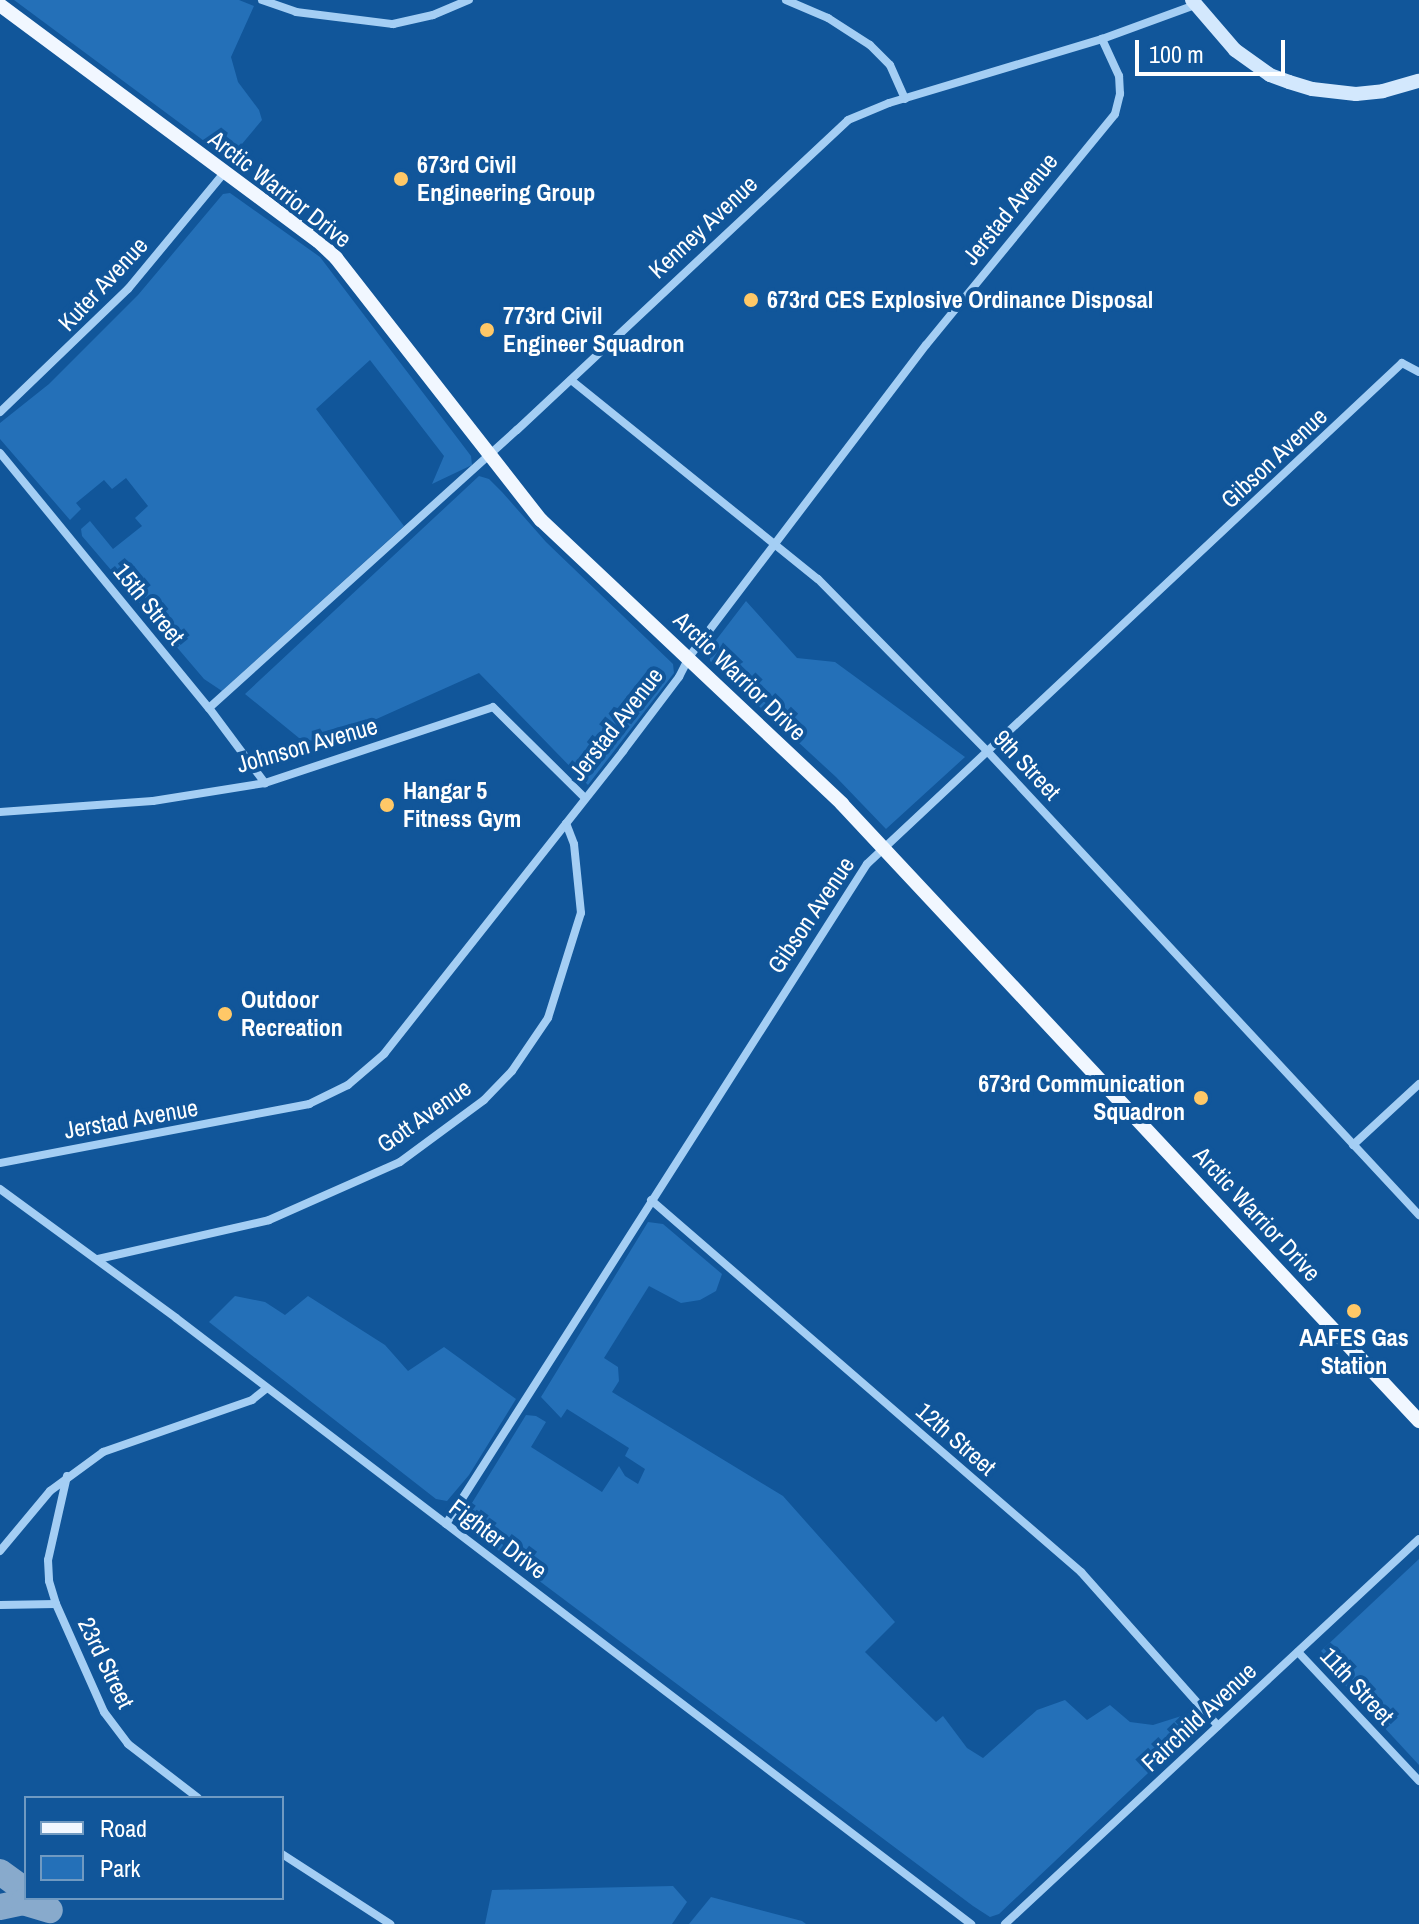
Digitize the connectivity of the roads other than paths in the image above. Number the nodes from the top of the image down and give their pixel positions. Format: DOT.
graph roads {
  1 [pos="262,0"];
  2 [pos="469,0"];
  3 [pos="786,0"];
  4 [pos="1193,2"];
  5 [pos="0,5"];
  6 [pos="1102,39"];
  7 [pos="1419,81"];
  8 [pos="905,99"];
  9 [pos="224,173"];
  10 [pos="1419,372"];
  11 [pos="571,380"];
  12 [pos="0,412"];
  13 [pos="0,453"];
  14 [pos="488,456"];
  15 [pos="778,543"];
  16 [pos="689,657"];
  17 [pos="209,708"];
  18 [pos="988,752"];
  19 [pos="265,783"];
  20 [pos="585,798"];
  21 [pos="0,812"];
  22 [pos="566,823"];
  23 [pos="885,849"];
  24 [pos="1419,1084"];
  25 [pos="1353,1145"];
  26 [pos="0,1163"];
  27 [pos="0,1189"];
  28 [pos="651,1200"];
  29 [pos="1419,1215"];
  30 [pos="98,1259"];
  31 [pos="267,1388"];
  32 [pos="1419,1421"];
  33 [pos="67,1476"];
  34 [pos="446,1524"];
  35 [pos="1419,1539"];
  36 [pos="0,1551"];
  37 [pos="56,1604"];
  38 [pos="0,1605"];
  39 [pos="1298,1652"];
  40 [pos="1218,1726"];
  41 [pos="1419,1781"];
  42 [pos="195,1796"];
  43 [pos="284,1855"];
  44 [pos="390,1924"];
  45 [pos="971,1924"];
  46 [pos="1005,1924"];
  1 -- 2 [label="street"];
  3 -- 8 [label="street"];
  4 -- 6 [label="street, Kenney Avenue"];
  4 -- 7 [label="street"];
  5 -- 9 [label="main road, Arctic Warrior Drive"];
  6 -- 8 [label="street, Kenney Avenue"];
  6 -- 15 [label="street, Jerstad Avenue"];
  8 -- 11 [label="street, Kenney Avenue"];
  9 -- 12 [label="street, Kuter Avenue"];
  9 -- 14 [label="main road, Arctic Warrior Drive"];
  10 -- 18 [label="street, Gibson Avenue"];
  11 -- 14 [label="street, Kenney Avenue"];
  11 -- 15 [label="street, 9th Street"];
  13 -- 17 [label="street, 15th Street"];
  14 -- 16 [label="main road, Arctic Warrior Drive"];
  14 -- 17 [label="street, Kenney Avenue"];
  15 -- 16 [label="street, Jerstad Avenue"];
  15 -- 18 [label="street, 9th Street"];
  16 -- 20 [label="street, Jerstad Avenue"];
  16 -- 23 [label="main road, Arctic Warrior Drive"];
  17 -- 19 [label="street, 15th Street"];
  18 -- 23 [label="street, Gibson Avenue"];
  18 -- 25 [label="street, 9th Street"];
  19 -- 20 [label="street, Johnson Avenue"];
  19 -- 21 [label="street, Johnson Avenue"];
  20 -- 22 [label="street, Jerstad Avenue"];
  22 -- 26 [label="street, Jerstad Avenue"];
  22 -- 30 [label="street, Gott Avenue"];
  23 -- 28 [label="street, Gibson Avenue"];
  23 -- 32 [label="main road, Arctic Warrior Drive"];
  24 -- 25 [label="street"];
  25 -- 29 [label="street, 9th Street"];
  27 -- 30 [label="street, Fighter Drive"];
  28 -- 34 [label="street, Gibson Avenue"];
  28 -- 40 [label="street, 12th Street"];
  30 -- 31 [label="street, Fighter Drive"];
  31 -- 33 [label="street"];
  31 -- 34 [label="street, Fighter Drive"];
  33 -- 36 [label="street"];
  33 -- 37 [label="street, 23rd Street"];
  34 -- 45 [label="street, Fighter Drive"];
  35 -- 39 [label="street, Fairchild Avenue"];
  37 -- 38 [label="street, 23rd Street"];
  37 -- 42 [label="street, 23rd Street"];
  39 -- 40 [label="street, Fairchild Avenue"];
  39 -- 41 [label="street, 11th Street"];
  40 -- 46 [label="street, Fairchild Avenue"];
  43 -- 44 [label="street"];
}
